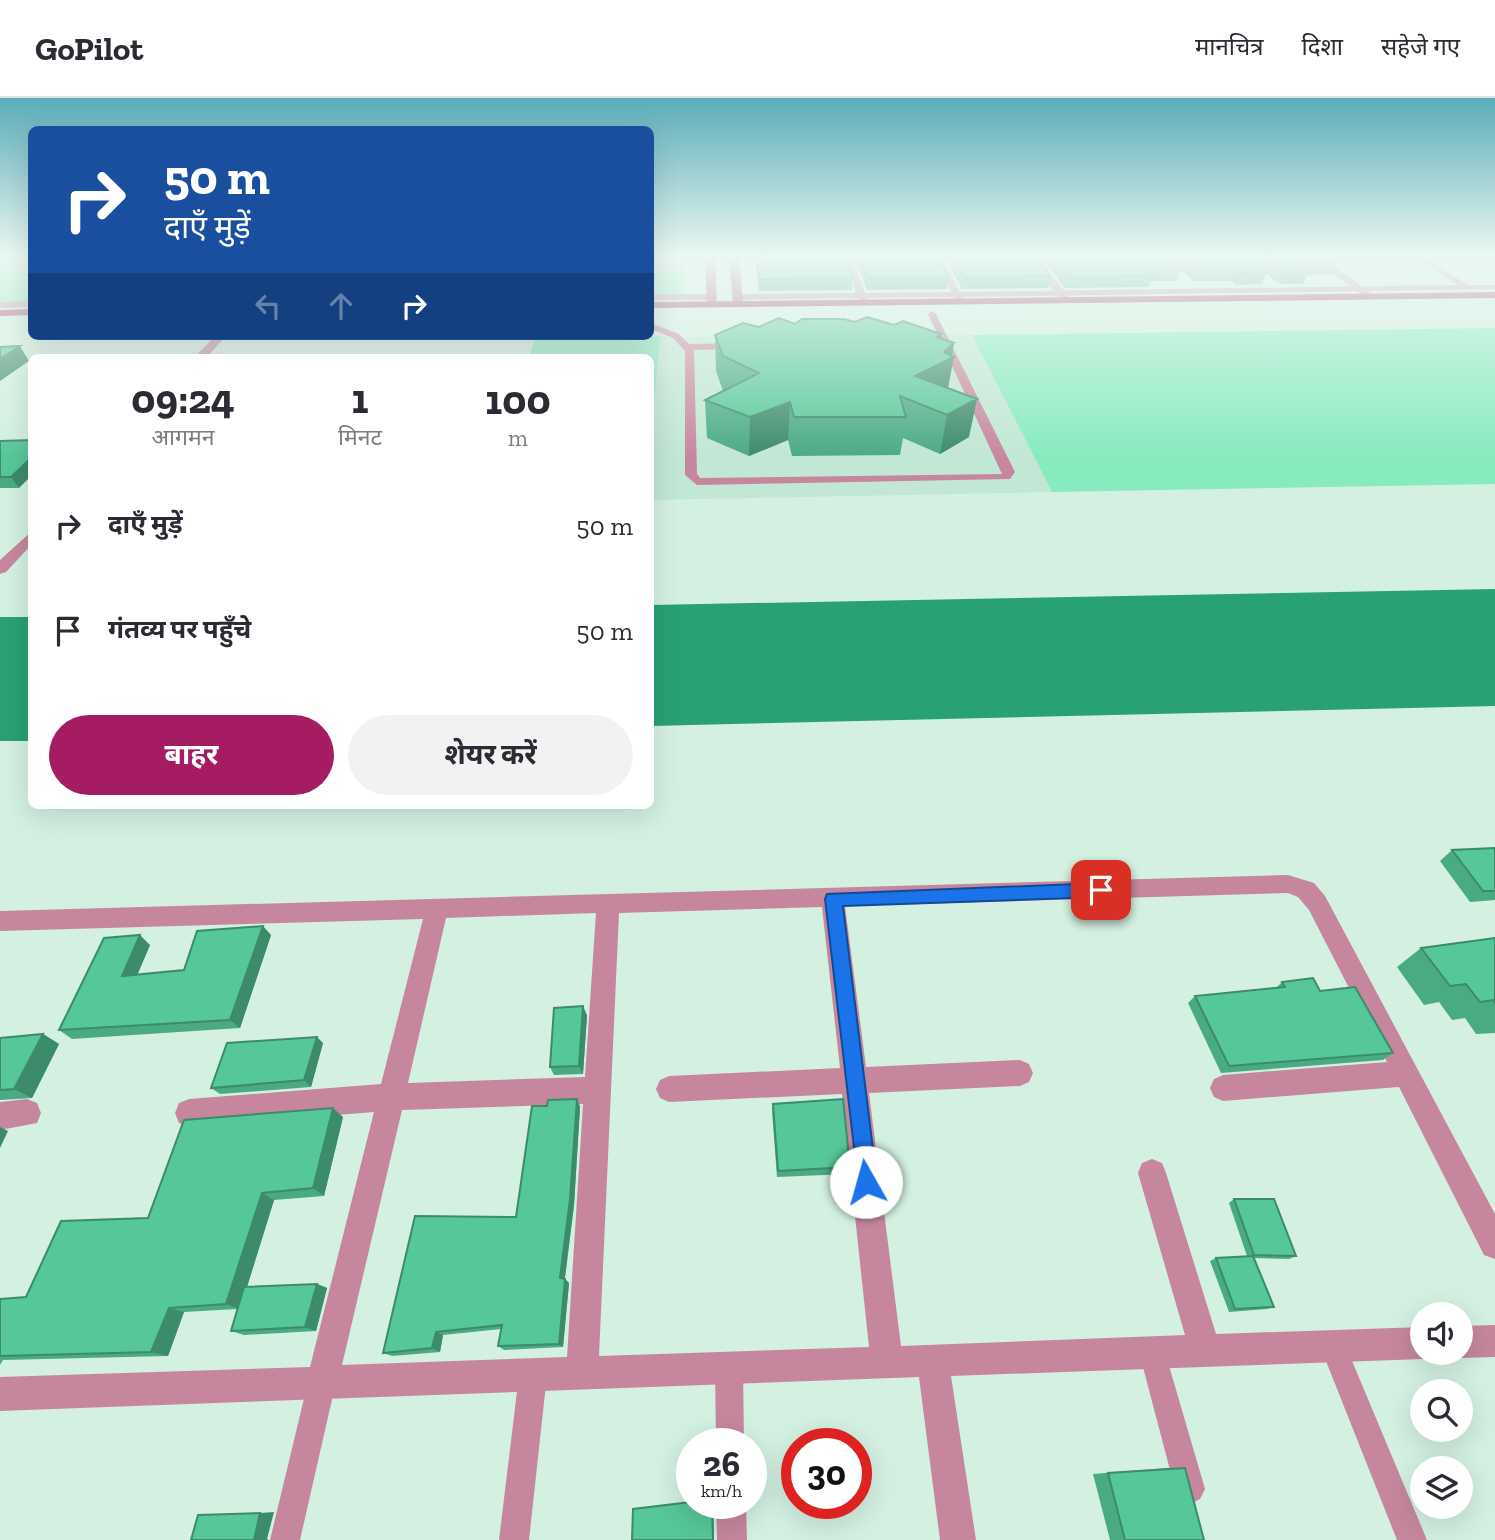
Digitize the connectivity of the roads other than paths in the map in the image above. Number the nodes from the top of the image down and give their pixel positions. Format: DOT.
graph roads {
  1 [pos="937,324"];
  2 [pos="654,327"];
  3 [pos="217,340"];
  4 [pos="933,345"];
  5 [pos="947,345"];
  6 [pos="688,346"];
  7 [pos="743,346"];
  8 [pos="204,354"];
  9 [pos="28,540"];
  10 [pos="5,563"];
  11 [pos="833,899"];
  12 [pos="608,904"];
  13 [pos="437,909"];
  14 [pos="0,921"];
  15 [pos="1020,1073"];
  16 [pos="1404,1074"];
  17 [pos="854,1080"];
  18 [pos="1223,1088"];
  19 [pos="669,1089"];
  20 [pos="597,1090"];
  21 [pos="391,1097"];
  22 [pos="27,1113"];
  23 [pos="189,1113"];
  24 [pos="0,1116"];
  25 [pos="1152,1173"];
  26 [pos="1495,1244"];
  27 [pos="1495,1340"];
  28 [pos="1473,1341"];
  29 [pos="1410,1343"];
  30 [pos="1333,1346"];
  31 [pos="1205,1350"];
  32 [pos="1152,1352"];
  33 [pos="933,1361"];
  34 [pos="887,1362"];
  35 [pos="729,1368"];
  36 [pos="582,1373"];
  37 [pos="533,1375"];
  38 [pos="322,1382"];
  39 [pos="0,1394"];
  40 [pos="730,1428"];
  41 [pos="1196,1513"];
  42 [pos="731,1519"];
  43 [pos="285,1540"];
  44 [pos="514,1540"];
  45 [pos="732,1540"];
  46 [pos="958,1540"];
  47 [pos="1412,1540"];
  1 -- 5 [label="lane"];
  2 -- 6 [label="lane"];
  3 -- 8 [label="street"];
  4 -- 5 [label="lane"];
  5 -- 6 [label="lane"];
  6 -- 7 [label="lane"];
  9 -- 10 [label="street"];
  11 -- 12 [label="street"];
  11 -- 16 [label="street"];
  11 -- 17 [label="street"];
  12 -- 13 [label="street"];
  12 -- 20 [label="street"];
  13 -- 14 [label="street"];
  13 -- 21 [label="street"];
  15 -- 17 [label="street"];
  16 -- 18 [label="street"];
  16 -- 26 [label="street"];
  17 -- 19 [label="street"];
  17 -- 34 [label="street"];
  20 -- 21 [label="street"];
  20 -- 36 [label="street"];
  21 -- 23 [label="street"];
  21 -- 38 [label="street"];
  22 -- 24 [label="street"];
  25 -- 31 [label="street"];
  27 -- 28 [label="street"];
  29 -- 30 [label="street"];
  30 -- 31 [label="street"];
  30 -- 47 [label="lane"];
  31 -- 32 [label="street"];
  32 -- 33 [label="street"];
  32 -- 41 [label="lane"];
  33 -- 34 [label="street"];
  33 -- 46 [label="street"];
  34 -- 35 [label="street"];
  35 -- 36 [label="street"];
  35 -- 40 [label="lane"];
  36 -- 37 [label="street"];
  37 -- 38 [label="street"];
  37 -- 44 [label="lane"];
  38 -- 39 [label="street"];
  38 -- 43 [label="lane"];
  42 -- 45 [label="lane"];
}
